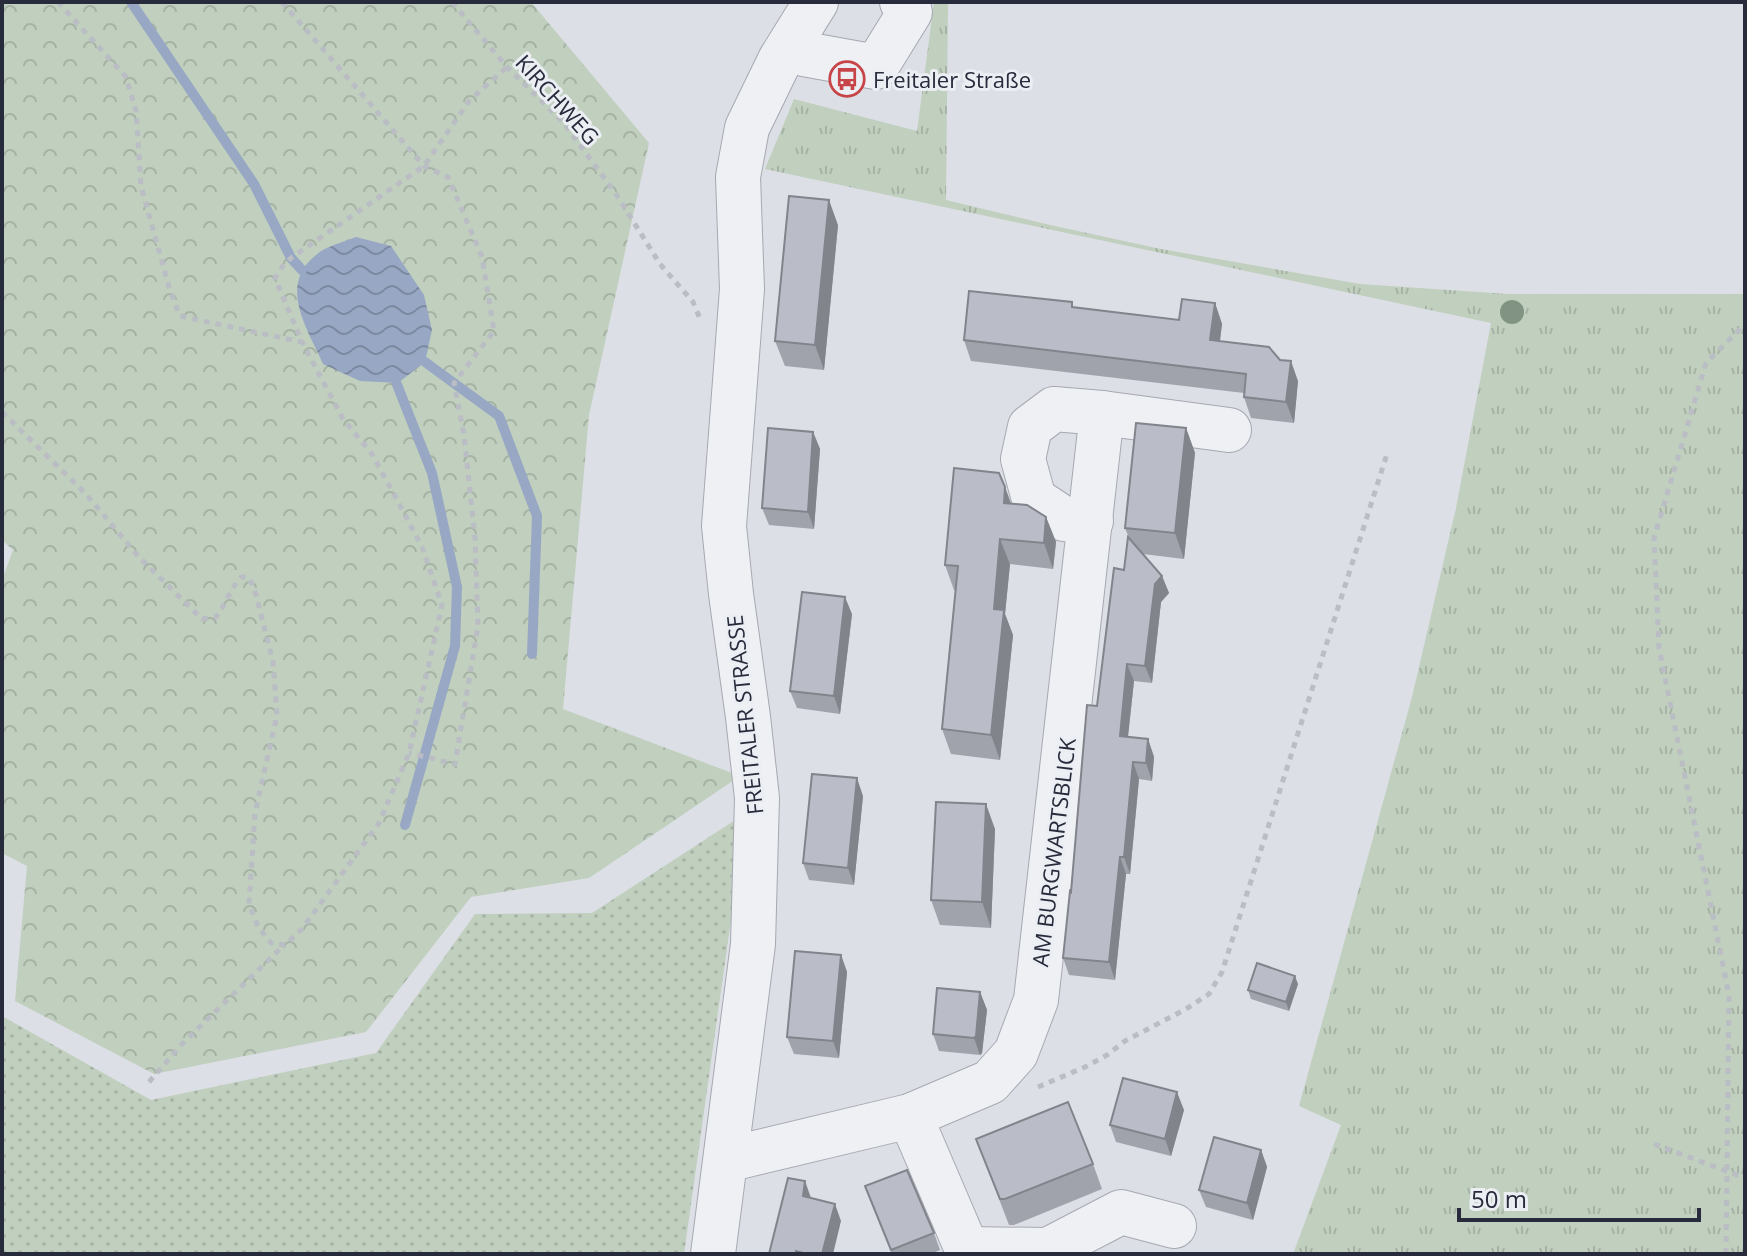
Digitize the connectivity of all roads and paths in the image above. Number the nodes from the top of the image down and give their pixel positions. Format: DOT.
graph roads {
  1 [pos="58,2"];
  2 [pos="282,2"];
  3 [pos="452,2"];
  4 [pos="816,2"];
  5 [pos="902,2"];
  6 [pos="790,45"];
  7 [pos="507,67"];
  8 [pos="424,166"];
  9 [pos="660,264"];
  10 [pos="1745,324"];
  11 [pos="302,342"];
  12 [pos="2,412"];
  13 [pos="1102,413"];
  14 [pos="1229,430"];
  15 [pos="1387,454"];
  16 [pos="1091,521"];
  17 [pos="409,753"];
  18 [pos="285,945"];
  19 [pos="149,1082"];
  20 [pos="990,1082"];
  21 [pos="910,1116"];
  22 [pos="1654,1144"];
  23 [pos="726,1160"];
  24 [pos="1728,1171"];
  25 [pos="1745,1178"];
  26 [pos="1174,1226"];
  27 [pos="968,1251"];
  28 [pos="1048,1252"];
  29 [pos="713,1254"];
  30 [pos="1726,1254"];
  1 -- 11 [label="path"];
  2 -- 8 [label="path"];
  3 -- 7 [label="path, KIRCHWEG"];
  4 -- 6 [label="street, FREITALER STRASSE"];
  5 -- 6 [label="street"];
  6 -- 23 [label="street, FREITALER STRASSE"];
  7 -- 8 [label="path"];
  7 -- 9 [label="path, KIRCHWEG"];
  8 -- 11 [label="path"];
  8 -- 17 [label="path"];
  10 -- 24 [label="path"];
  11 -- 17 [label="path"];
  12 -- 18 [label="path"];
  13 -- 14 [label="street"];
  13 -- 16 [label="street, AM BURGWARTSBLICK"];
  13 -- 16 [label="street"];
  15 -- 20 [label="path"];
  16 -- 20 [label="street, AM BURGWARTSBLICK"];
  17 -- 18 [label="path"];
  18 -- 19 [label="path"];
  20 -- 21 [label="street, AM BURGWARTSBLICK"];
  21 -- 23 [label="street, AM BURGWARTSBLICK"];
  21 -- 27 [label="street"];
  22 -- 24 [label="path"];
  23 -- 29 [label="street, FREITALER STRASSE"];
  24 -- 25 [label="path"];
  24 -- 30 [label="path"];
  26 -- 28 [label="street"];
  27 -- 28 [label="street"];
}
